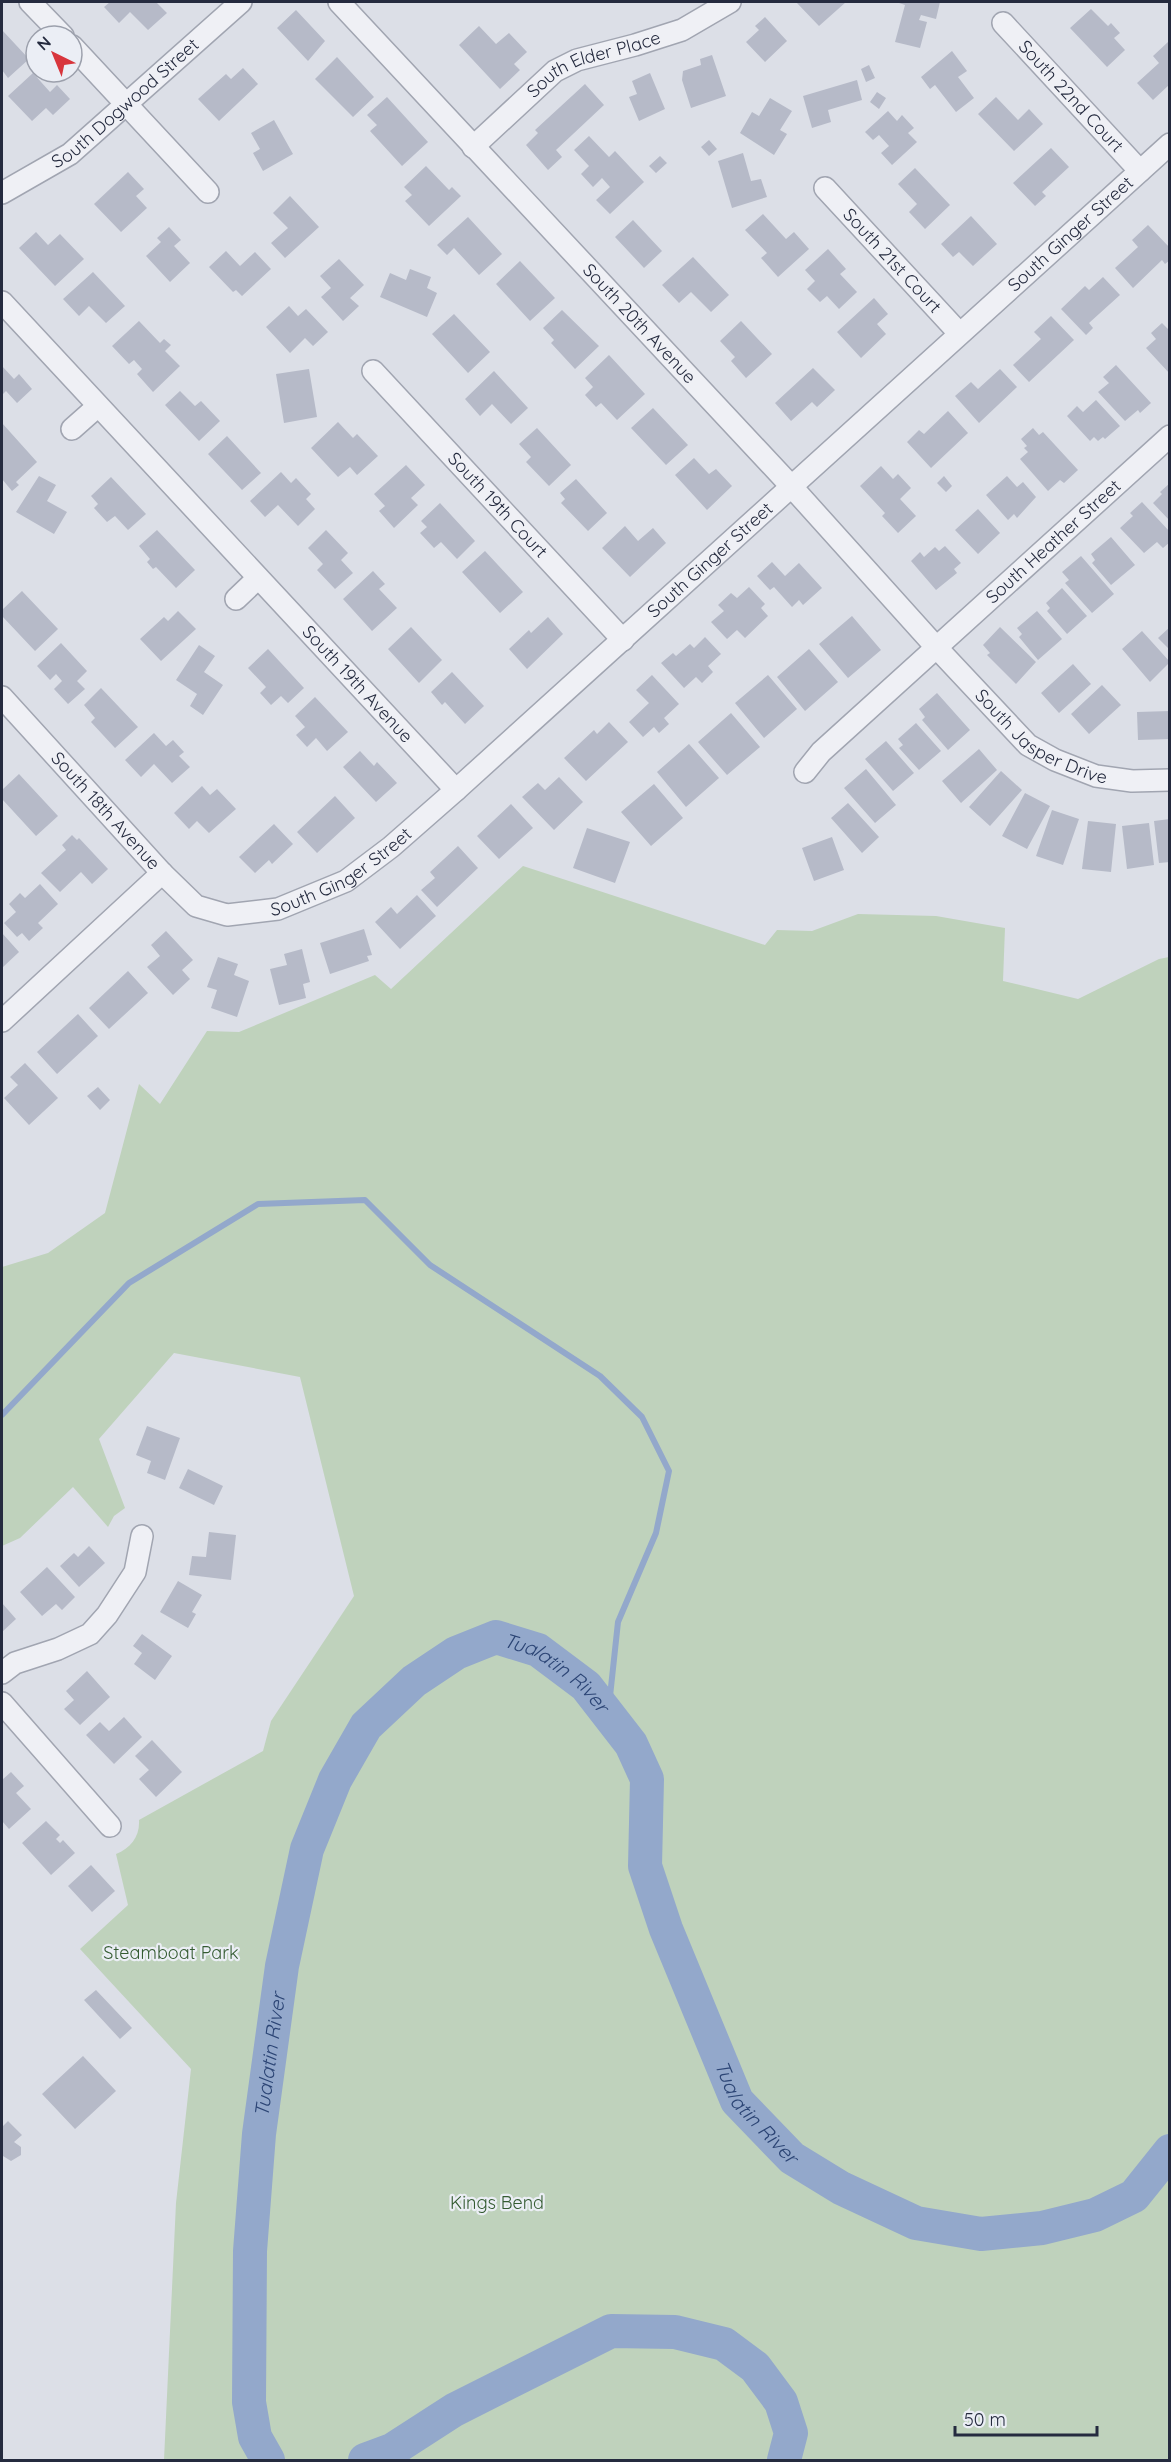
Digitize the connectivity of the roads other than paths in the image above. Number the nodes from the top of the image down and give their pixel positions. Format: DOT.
graph roads {
  1 [pos="30,2"];
  2 [pos="241,2"];
  3 [pos="339,2"];
  4 [pos="730,2"];
  5 [pos="1003,23"];
  6 [pos="51,24"];
  7 [pos="84,59"];
  8 [pos="126,104"];
  9 [pos="1170,144"];
  10 [pos="473,147"];
  11 [pos="1140,171"];
  12 [pos="825,188"];
  13 [pos="208,192"];
  14 [pos="2,193"];
  15 [pos="2,302"];
  16 [pos="959,333"];
  17 [pos="373,371"];
  18 [pos="98,406"];
  19 [pos="72,429"];
  20 [pos="1170,436"];
  21 [pos="791,486"];
  22 [pos="258,578"];
  23 [pos="236,599"];
  24 [pos="623,640"];
  25 [pos="936,647"];
  26 [pos="2,697"];
  27 [pos="805,772"];
  28 [pos="1170,780"];
  29 [pos="456,790"];
  30 [pos="162,873"];
  31 [pos="220,913"];
  32 [pos="2,1021"];
  33 [pos="142,1536"];
  34 [pos="2,1672"];
  35 [pos="2,1703"];
  36 [pos="110,1826"];
  1 -- 6 [label="street"];
  2 -- 8 [label="street, South Dogwood Street"];
  3 -- 10 [label="street, South 20th Avenue"];
  4 -- 10 [label="street, South Elder Place"];
  5 -- 11 [label="street, South 22nd Court"];
  7 -- 8 [label="street"];
  8 -- 13 [label="street"];
  8 -- 14 [label="street, South Dogwood Street"];
  9 -- 11 [label="street, South Ginger Street"];
  10 -- 21 [label="street, South 20th Avenue"];
  11 -- 16 [label="street, South Ginger Street"];
  12 -- 16 [label="street, South 21st Court"];
  15 -- 18 [label="street, South 19th Avenue"];
  16 -- 21 [label="street, South Ginger Street"];
  17 -- 24 [label="street, South 19th Court"];
  18 -- 19 [label="street"];
  18 -- 22 [label="street, South 19th Avenue"];
  20 -- 25 [label="street, South Heather Street"];
  21 -- 24 [label="street, South Ginger Street"];
  21 -- 25 [label="street, South 20th Avenue"];
  22 -- 23 [label="street"];
  22 -- 29 [label="street, South 19th Avenue"];
  24 -- 29 [label="street, South Ginger Street"];
  25 -- 27 [label="street, South Heather Street"];
  25 -- 28 [label="street, South Jasper Drive"];
  26 -- 30 [label="street, South 18th Avenue"];
  29 -- 31 [label="street, South Ginger Street"];
  30 -- 31 [label="street, South 18th Avenue"];
  30 -- 32 [label="street"];
  33 -- 34 [label="street"];
  35 -- 36 [label="street"];
}
